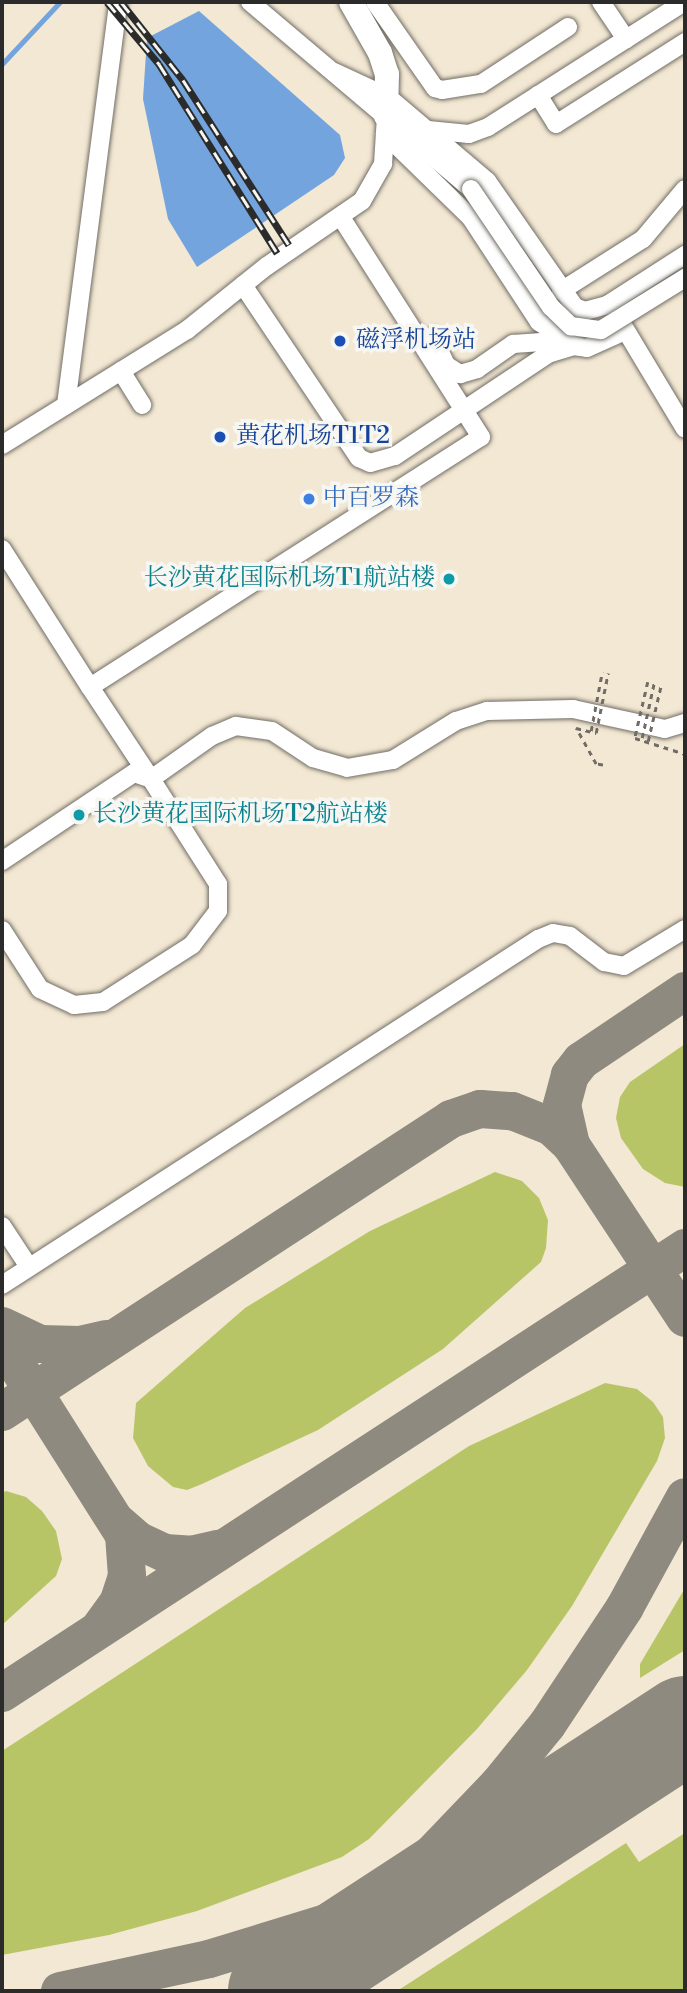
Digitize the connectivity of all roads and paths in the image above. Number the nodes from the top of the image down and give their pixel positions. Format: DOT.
graph roads {
  1 [pos="118,2"];
  2 [pos="250,2"];
  3 [pos="351,2"];
  4 [pos="375,2"];
  5 [pos="601,2"];
  6 [pos="684,2"];
  7 [pos="568,27"];
  8 [pos="626,39"];
  9 [pos="685,42"];
  10 [pos="538,95"];
  11 [pos="387,116"];
  12 [pos="428,130"];
  13 [pos="685,189"];
  14 [pos="341,217"];
  15 [pos="685,255"];
  16 [pos="543,264"];
  17 [pos="685,272"];
  18 [pos="685,281"];
  19 [pos="243,285"];
  20 [pos="561,291"];
  21 [pos="407,324"];
  22 [pos="593,328"];
  23 [pos="622,328"];
  24 [pos="570,347"];
  25 [pos="121,371"];
  26 [pos="66,405"];
  27 [pos="142,405"];
  28 [pos="463,411"];
  29 [pos="685,429"];
  30 [pos="2,445"];
  31 [pos="2,549"];
  32 [pos="602,672"];
  33 [pos="608,673"];
  34 [pos="648,682"];
  35 [pos="654,683"];
  36 [pos="661,685"];
  37 [pos="90,687"];
  38 [pos="685,723"];
  39 [pos="591,732"];
  40 [pos="642,739"];
  41 [pos="648,741"];
  42 [pos="685,754"];
  43 [pos="603,765"];
  44 [pos="151,779"];
  45 [pos="2,861"];
  46 [pos="685,929"];
  47 [pos="2,930"];
  48 [pos="2,1226"];
  49 [pos="29,1268"];
  50 [pos="2,1285"];
  1 -- 26 [label="street"];
  2 -- 11 [label="street"];
  3 -- 11 [label="highway"];
  4 -- 7 [label="street"];
  5 -- 8 [label="street"];
  6 -- 8 [label="street"];
  8 -- 10 [label="street"];
  9 -- 10 [label="street"];
  10 -- 12 [label="street"];
  11 -- 12 [label="street"];
  11 -- 14 [label="street"];
  11 -- 18 [label="street, bridge"];
  11 -- 22 [label="street"];
  12 -- 16 [label="street"];
  13 -- 20 [label="street"];
  14 -- 19 [label="street"];
  14 -- 21 [label="street"];
  15 -- 20 [label="street"];
  16 -- 20 [label="street"];
  16 -- 22 [label="street"];
  17 -- 22 [label="street"];
  18 -- 23 [label="street"];
  19 -- 25 [label="street"];
  19 -- 28 [label="street"];
  21 -- 24 [label="street"];
  21 -- 28 [label="street"];
  22 -- 23 [label="street"];
  23 -- 24 [label="street"];
  23 -- 29 [label="street"];
  24 -- 28 [label="street"];
  25 -- 26 [label="street"];
  25 -- 27 [label="street"];
  26 -- 30 [label="street"];
  28 -- 37 [label="street"];
  31 -- 37 [label="street"];
  32 -- 39 [label="path, bridge"];
  33 -- 39 [label="path, bridge"];
  34 -- 40 [label="path, bridge"];
  35 -- 40 [label="path, bridge"];
  36 -- 41 [label="path, bridge"];
  37 -- 44 [label="street"];
  38 -- 44 [label="street"];
  39 -- 43 [label="path, bridge"];
  40 -- 41 [label="path, bridge"];
  41 -- 42 [label="path, bridge"];
  44 -- 45 [label="street"];
  44 -- 47 [label="street"];
  46 -- 49 [label="street"];
  48 -- 49 [label="street"];
  49 -- 50 [label="street"];
}
